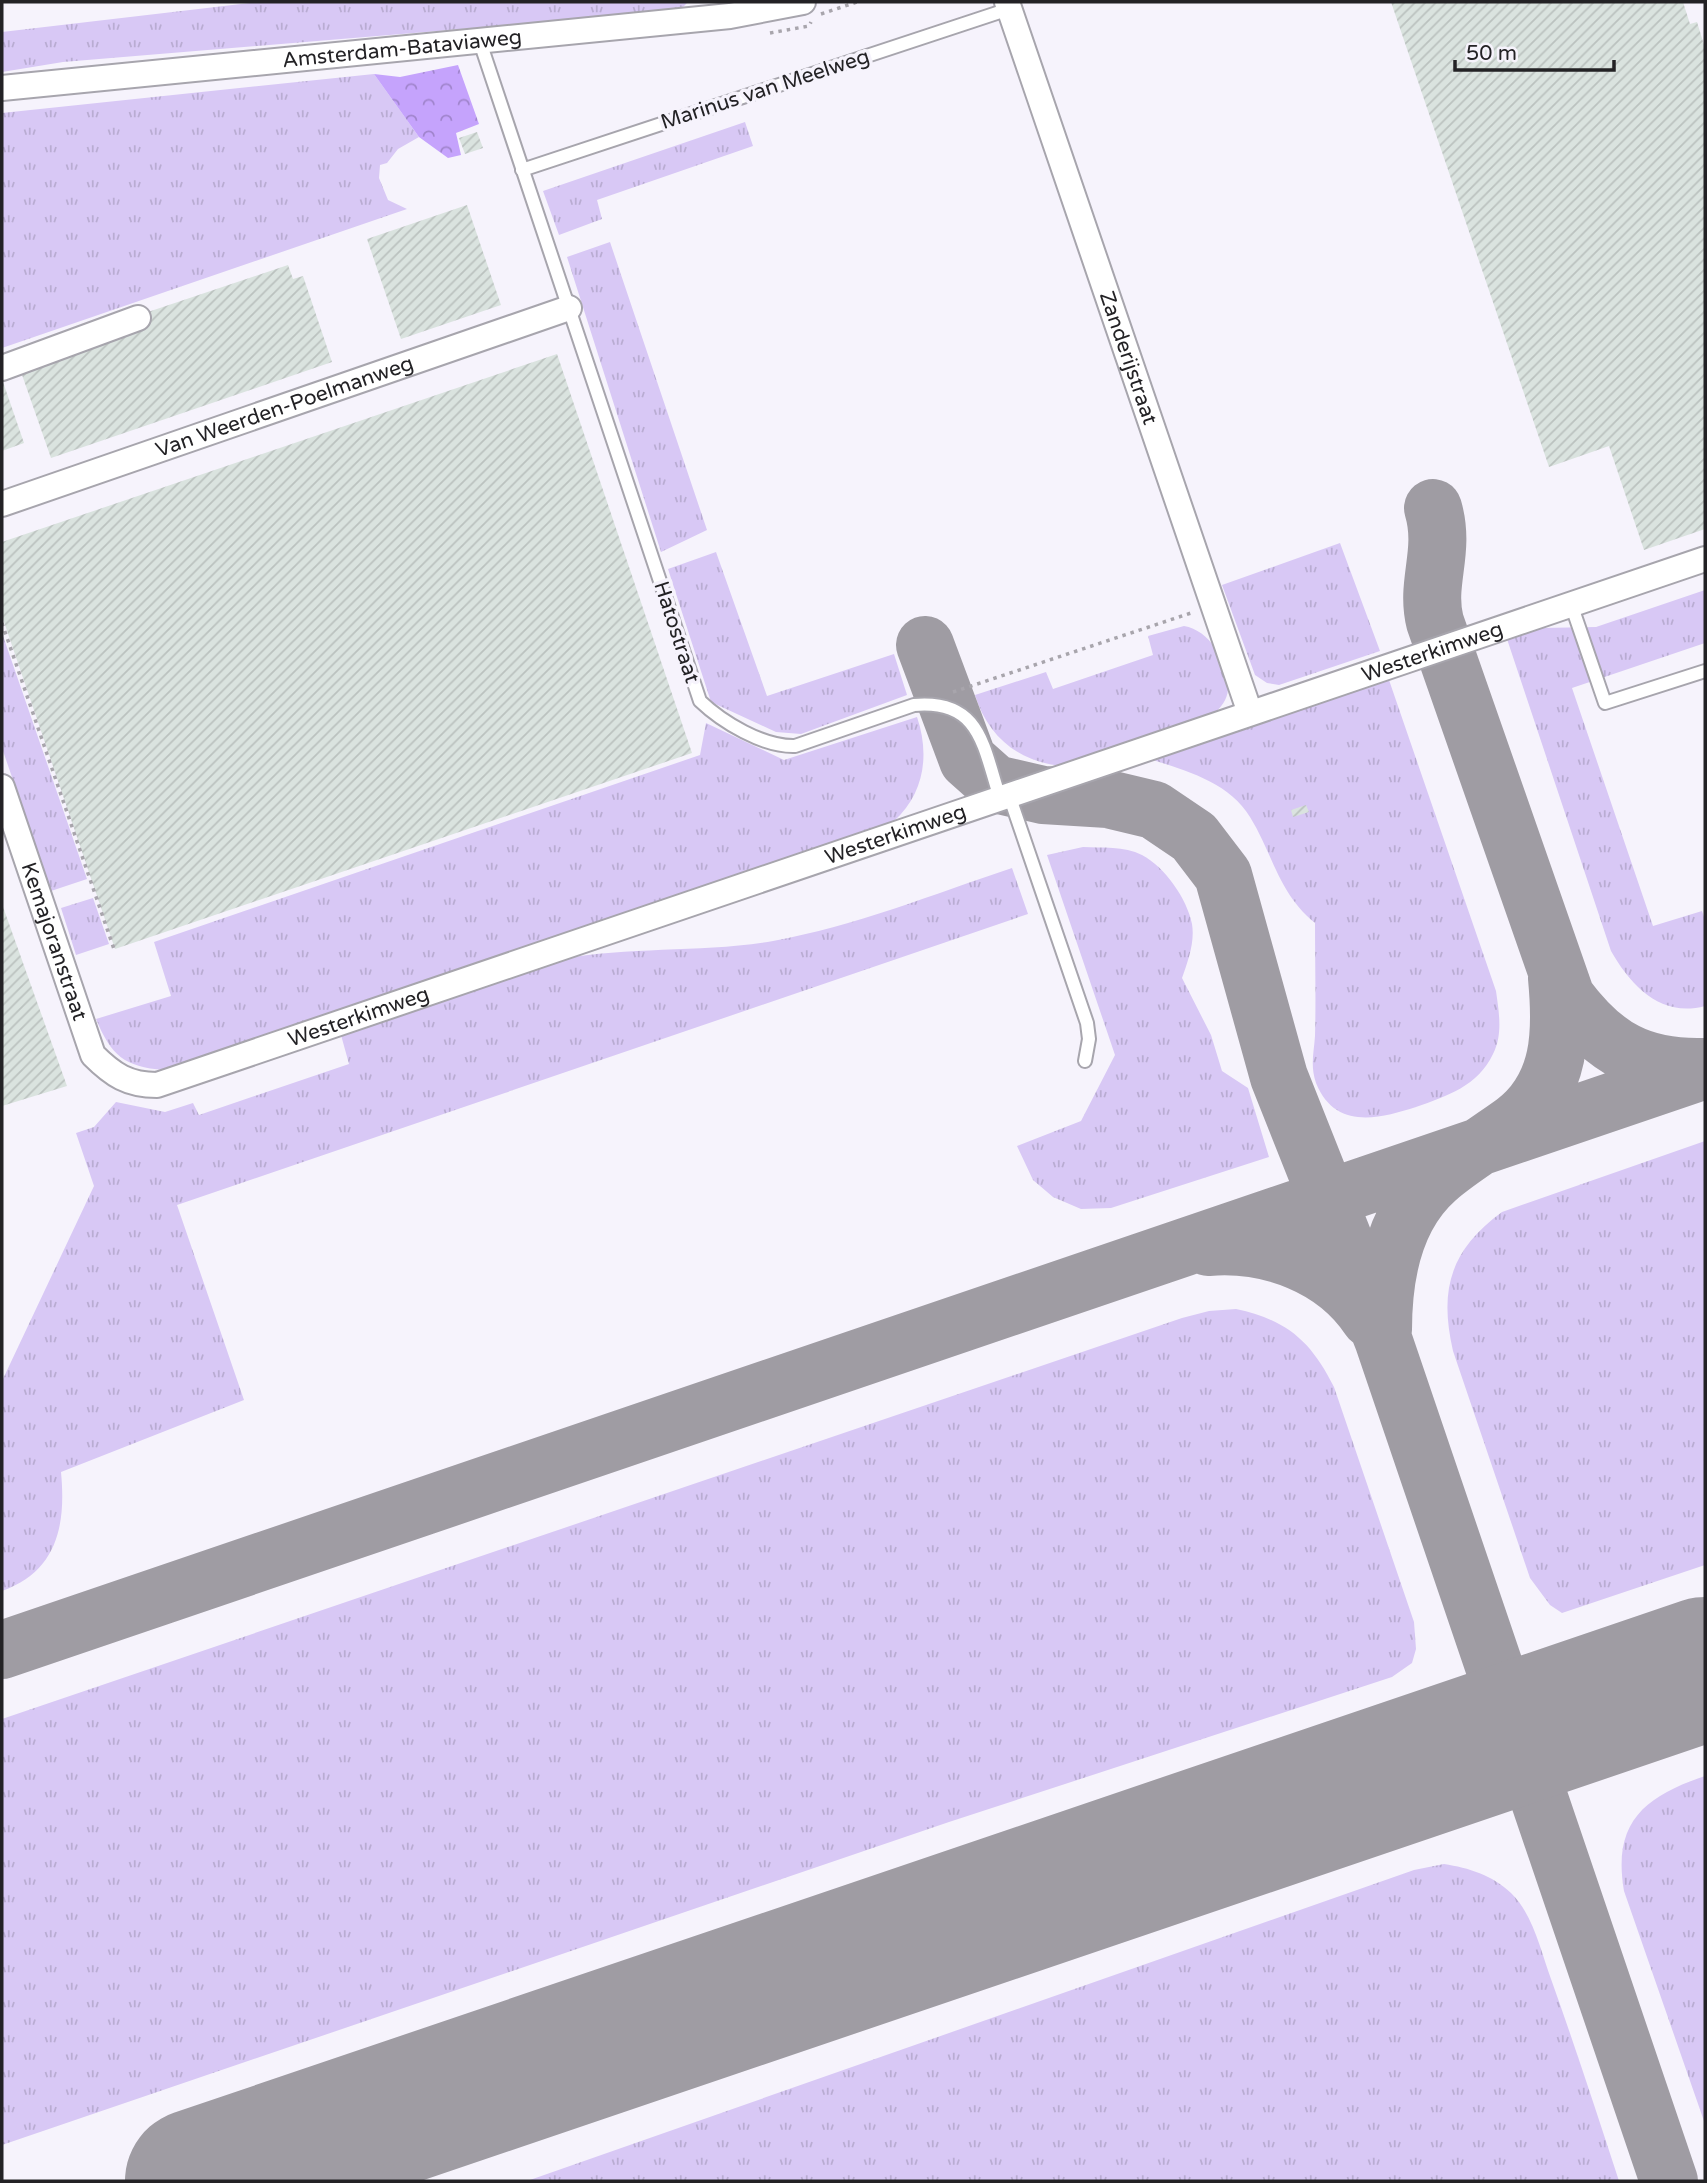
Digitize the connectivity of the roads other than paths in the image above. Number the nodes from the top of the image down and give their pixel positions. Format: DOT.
graph roads {
  1 [pos="803,2"];
  2 [pos="1008,5"];
  3 [pos="480,42"];
  4 [pos="2,88"];
  5 [pos="522,170"];
  6 [pos="569,308"];
  7 [pos="138,318"];
  8 [pos="2,368"];
  9 [pos="2,504"];
  10 [pos="1705,559"];
  11 [pos="1571,604"];
  12 [pos="1705,671"];
  13 [pos="1250,713"];
  14 [pos="2,787"];
  15 [pos="1004,797"];
  16 [pos="93,1055"];
  17 [pos="1084,1061"];
  1 -- 3 [label="street, Amsterdam-Bataviaweg"];
  2 -- 5 [label="lane, Marinus van Meelweg"];
  2 -- 13 [label="street, Zanderijstraat"];
  3 -- 4 [label="street, Amsterdam-Bataviaweg"];
  3 -- 5 [label="lane, Hatostraat"];
  5 -- 6 [label="lane, Hatostraat"];
  6 -- 9 [label="street, Van Weerden-Poelmanweg"];
  6 -- 15 [label="lane, Hatostraat"];
  7 -- 8 [label="street"];
  10 -- 11 [label="street, Westerkimweg"];
  11 -- 12 [label="lane"];
  11 -- 13 [label="street, Westerkimweg"];
  13 -- 15 [label="street, Westerkimweg"];
  14 -- 16 [label="street, Kemajoranstraat"];
  15 -- 16 [label="street, Westerkimweg"];
  15 -- 17 [label="lane"];
}
